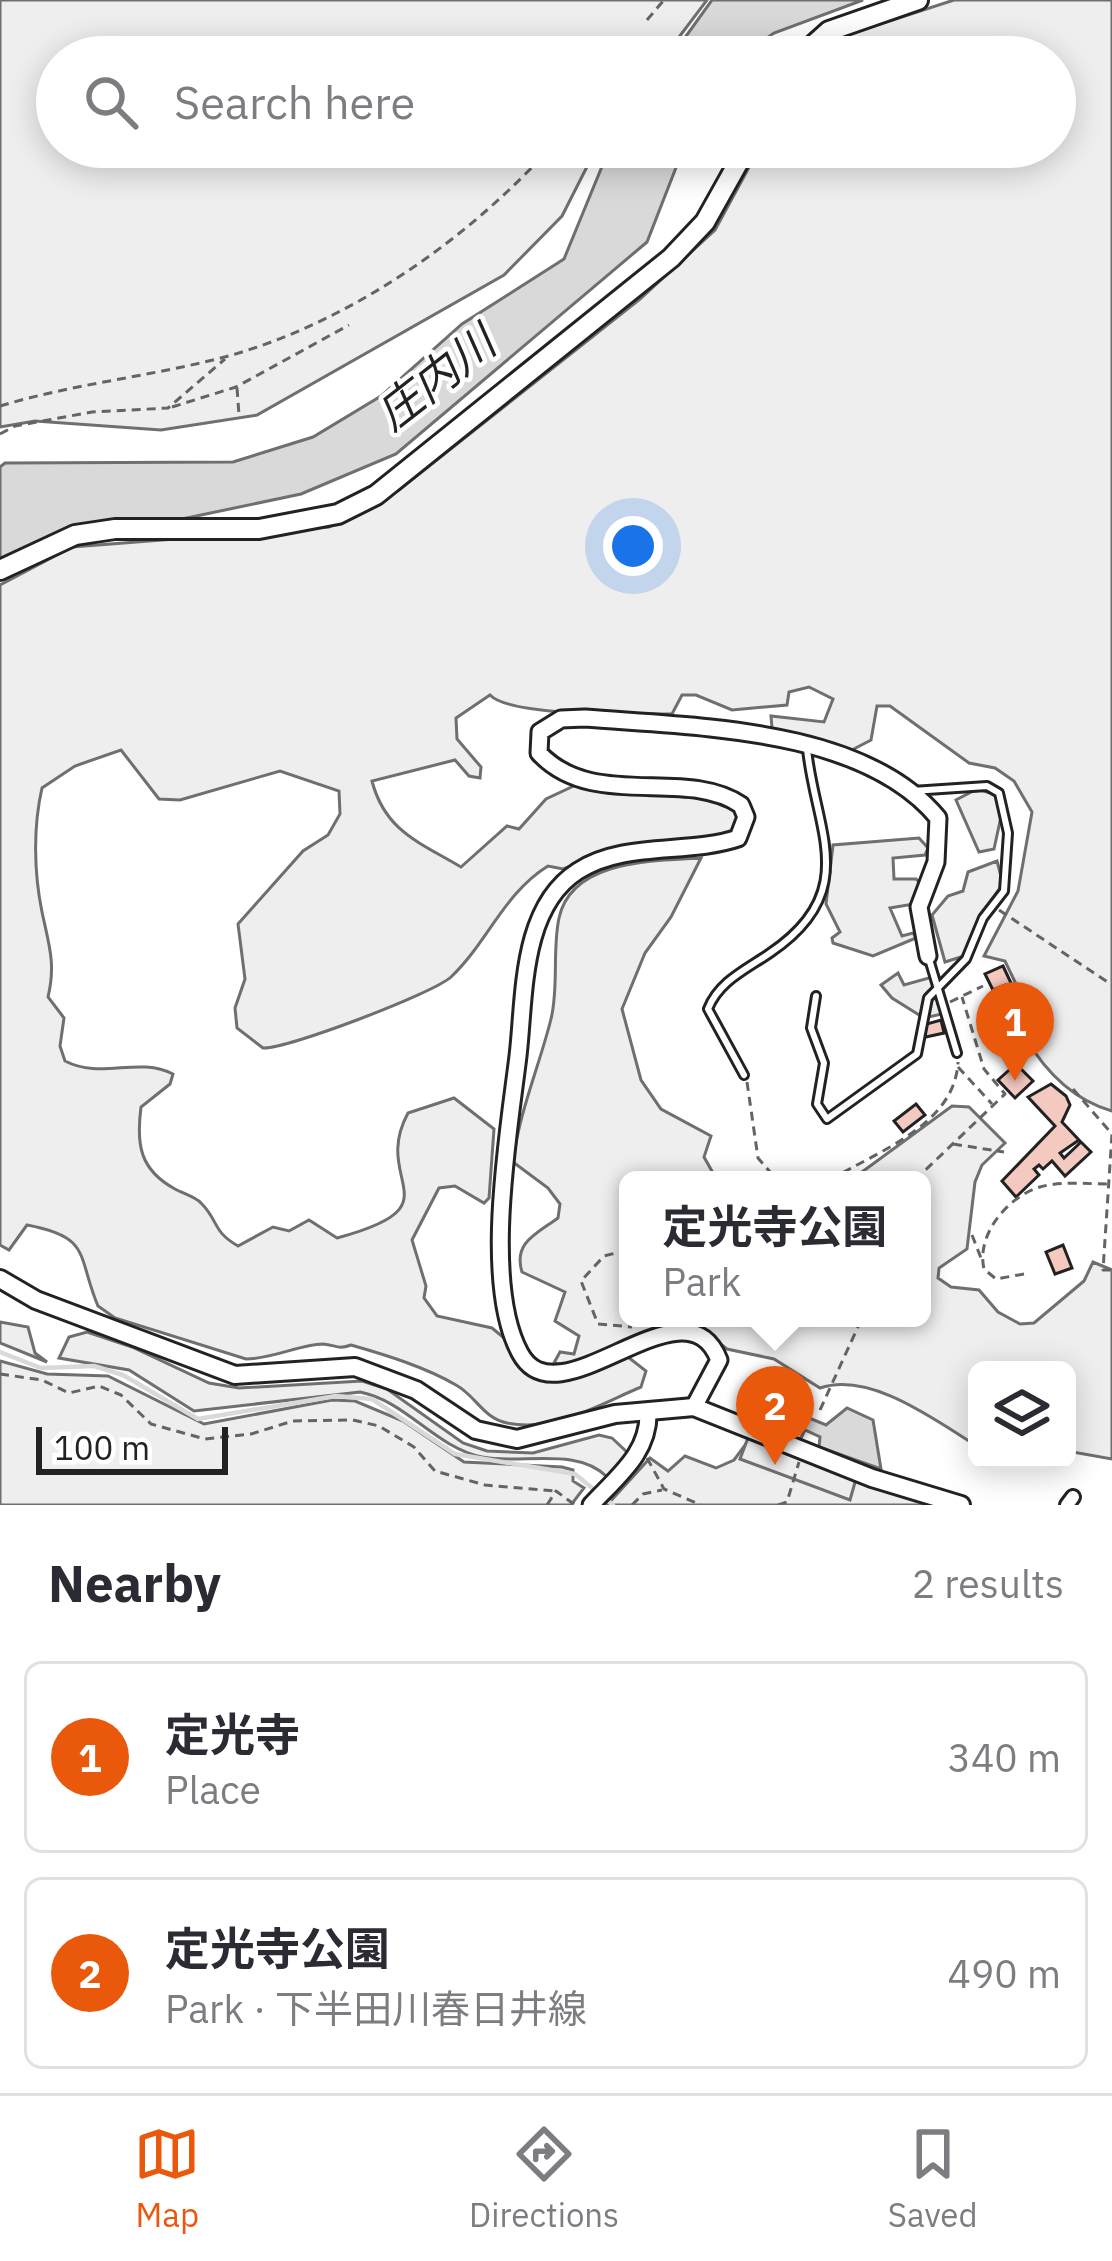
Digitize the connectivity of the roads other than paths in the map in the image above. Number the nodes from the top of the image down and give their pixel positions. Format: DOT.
graph roads {
  1 [pos="918,0"];
  2 [pos="824,36"];
  3 [pos="736,168"];
  4 [pos="0,570"];
  5 [pos="806,745"];
  6 [pos="912,790"];
  7 [pos="928,956"];
  8 [pos="938,987"];
  9 [pos="816,996"];
  10 [pos="957,1053"];
  11 [pos="744,1075"];
  12 [pos="0,1279"];
  13 [pos="694,1407"];
  14 [pos="648,1411"];
  15 [pos="592,1505"];
  16 [pos="961,1505"];
  1 -- 2 [label="main road"];
  3 -- 4 [label="main road"];
  5 -- 6 [label="street"];
  5 -- 11 [label="lane"];
  5 -- 13 [label="street"];
  6 -- 7 [label="street"];
  6 -- 8 [label="lane"];
  7 -- 8 [label="lane"];
  8 -- 9 [label="lane"];
  8 -- 10 [label="lane"];
  12 -- 14 [label="main road"];
  13 -- 14 [label="main road"];
  13 -- 16 [label="main road"];
  14 -- 15 [label="street"];
}
